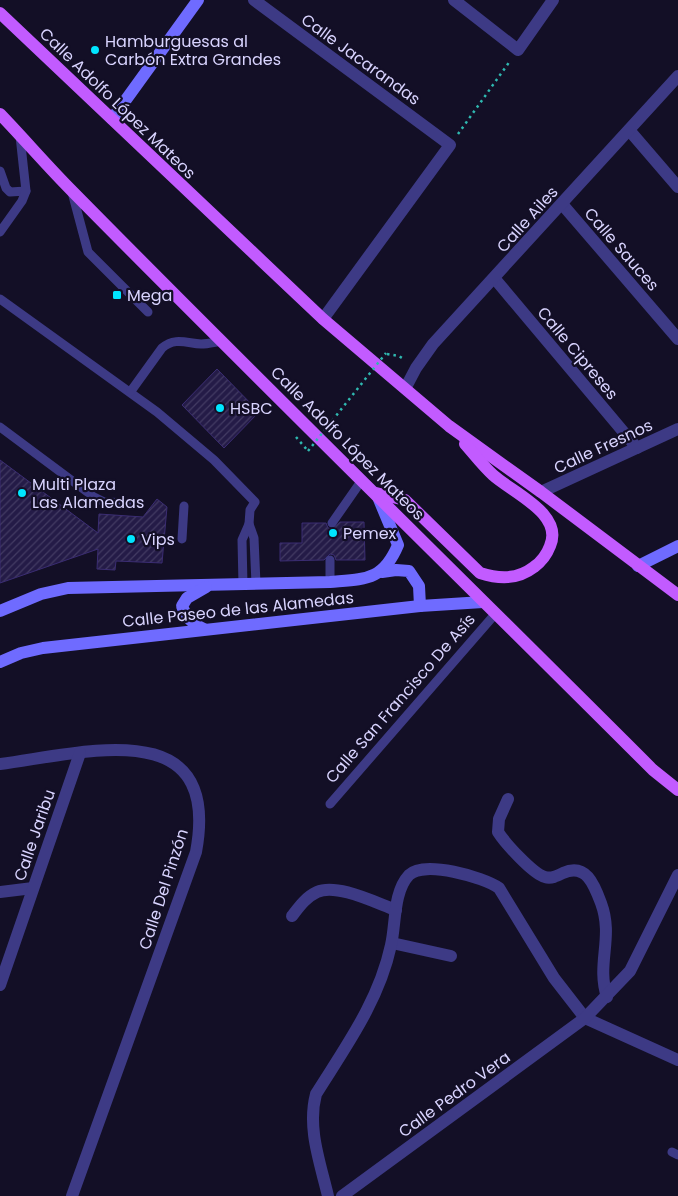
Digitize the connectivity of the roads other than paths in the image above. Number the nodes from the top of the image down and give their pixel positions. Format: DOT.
graph roads {
  1 [pos="198,0"];
  2 [pos="254,0"];
  3 [pos="454,0"];
  4 [pos="553,0"];
  5 [pos="0,13"];
  6 [pos="678,76"];
  7 [pos="0,114"];
  8 [pos="112,119"];
  9 [pos="629,130"];
  10 [pos="20,136"];
  11 [pos="0,171"];
  12 [pos="678,187"];
  13 [pos="72,190"];
  14 [pos="26,191"];
  15 [pos="562,204"];
  16 [pos="0,232"];
  17 [pos="495,279"];
  18 [pos="0,299"];
  19 [pos="148,312"];
  20 [pos="323,319"];
  21 [pos="678,339"];
  22 [pos="222,341"];
  23 [pos="406,387"];
  24 [pos="131,391"];
  25 [pos="449,426"];
  26 [pos="0,427"];
  27 [pos="678,429"];
  28 [pos="636,448"];
  29 [pos="362,480"];
  30 [pos="376,492"];
  31 [pos="541,492"];
  32 [pos="132,503"];
  33 [pos="184,506"];
  34 [pos="332,523"];
  35 [pos="182,539"];
  36 [pos="678,546"];
  37 [pos="330,560"];
  38 [pos="638,566"];
  39 [pos="382,572"];
  40 [pos="330,582"];
  41 [pos="249,584"];
  42 [pos="208,586"];
  43 [pos="678,595"];
  44 [pos="483,602"];
  45 [pos="420,606"];
  46 [pos="0,611"];
  47 [pos="496,613"];
  48 [pos="204,629"];
  49 [pos="0,662"];
  50 [pos="80,753"];
  51 [pos="0,764"];
  52 [pos="678,790"];
  53 [pos="508,799"];
  54 [pos="330,804"];
  55 [pos="678,875"];
  56 [pos="33,888"];
  57 [pos="0,892"];
  58 [pos="396,910"];
  59 [pos="292,916"];
  60 [pos="392,943"];
  61 [pos="451,956"];
  62 [pos="0,985"];
  63 [pos="607,997"];
  64 [pos="585,1018"];
  65 [pos="678,1060"];
  66 [pos="72,1196"];
  67 [pos="328,1196"];
  68 [pos="342,1196"];
  1 -- 8 [label="street"];
  2 -- 20 [label="street, Calle Jacarandas"];
  3 -- 4 [label="street"];
  5 -- 8 [label="main road, Calle Adolfo López Mateos"];
  6 -- 9 [label="street, Calle Ailes"];
  7 -- 10 [label="main road, Calle Adolfo López Mateos"];
  8 -- 20 [label="main road, Calle Adolfo López Mateos"];
  9 -- 12 [label="street"];
  9 -- 15 [label="street, Calle Ailes"];
  10 -- 13 [label="main road, Calle Adolfo López Mateos"];
  10 -- 14 [label="lane"];
  11 -- 14 [label="lane"];
  13 -- 19 [label="lane"];
  13 -- 22 [label="main road, Calle Adolfo López Mateos"];
  14 -- 16 [label="lane"];
  15 -- 17 [label="street, Calle Ailes"];
  15 -- 21 [label="street, Calle Sauces"];
  17 -- 23 [label="street, Calle Ailes"];
  17 -- 28 [label="street, Calle Cipreses"];
  18 -- 24 [label="lane"];
  20 -- 23 [label="main road, Calle Adolfo López Mateos"];
  22 -- 24 [label="lane"];
  22 -- 29 [label="main road, Calle Adolfo López Mateos"];
  23 -- 25 [label="main road, Calle Adolfo López Mateos"];
  24 -- 41 [label="lane"];
  25 -- 30 [label="main road"];
  25 -- 31 [label="main road, Calle Adolfo López Mateos"];
  26 -- 32 [label="lane"];
  27 -- 28 [label="street, Calle Fresnos"];
  28 -- 31 [label="street, Calle Fresnos"];
  29 -- 30 [label="main road, Calle Adolfo López Mateos"];
  29 -- 34 [label="lane"];
  30 -- 39 [label="street"];
  30 -- 44 [label="main road, Calle Adolfo López Mateos"];
  31 -- 38 [label="main road, Calle Adolfo López Mateos"];
  33 -- 35 [label="lane"];
  36 -- 38 [label="street"];
  37 -- 40 [label="lane"];
  38 -- 43 [label="main road, Calle Adolfo López Mateos"];
  39 -- 40 [label="street, Calle Paseo de las Alamedas"];
  39 -- 45 [label="street, Calle Paseo de las Alamedas"];
  40 -- 41 [label="street, Calle Paseo de las Alamedas"];
  41 -- 42 [label="street, Calle Paseo de las Alamedas"];
  42 -- 46 [label="street, Calle Paseo de las Alamedas"];
  42 -- 48 [label="street"];
  44 -- 45 [label="street, Calle Paseo de las Alamedas"];
  44 -- 47 [label="main road, Calle Adolfo López Mateos"];
  45 -- 48 [label="street, Calle Paseo de las Alamedas"];
  47 -- 52 [label="main road, Calle Adolfo López Mateos"];
  47 -- 54 [label="lane, Calle San Francisco De Asís"];
  48 -- 49 [label="street, Calle Paseo de las Alamedas"];
  50 -- 51 [label="street, Calle Del Pinzón"];
  50 -- 56 [label="street, Calle Jaribu"];
  50 -- 66 [label="street, Calle Del Pinzón"];
  53 -- 63 [label="street"];
  55 -- 63 [label="street"];
  56 -- 57 [label="street"];
  56 -- 62 [label="street, Calle Jaribu"];
  58 -- 59 [label="street"];
  58 -- 60 [label="street"];
  58 -- 64 [label="street"];
  60 -- 61 [label="street"];
  60 -- 67 [label="street"];
  63 -- 64 [label="street"];
  64 -- 65 [label="street"];
  64 -- 68 [label="street, Calle Pedro Vera"];
}
